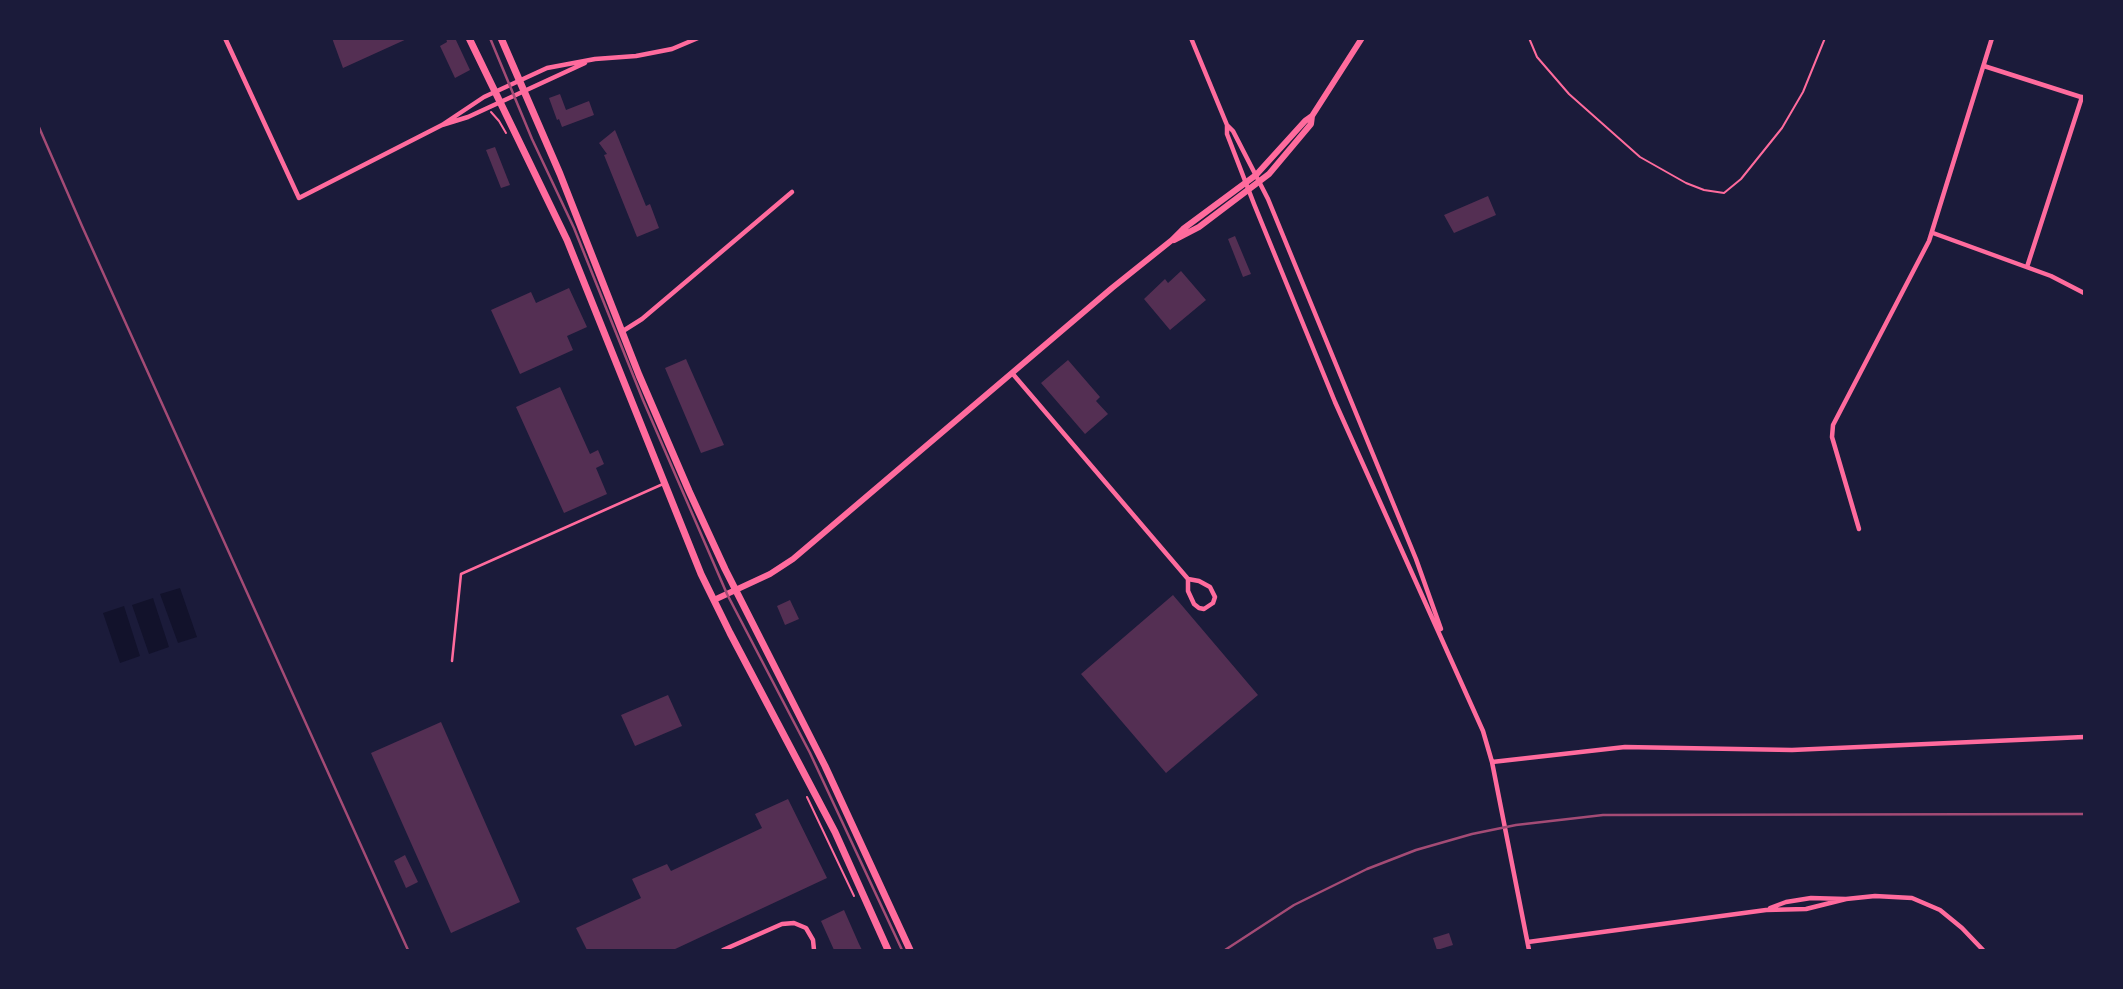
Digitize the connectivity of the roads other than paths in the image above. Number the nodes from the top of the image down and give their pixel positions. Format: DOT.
graph roads {
  1 [pos="225,38"];
  2 [pos="469,38"];
  3 [pos="501,38"];
  4 [pos="698,38"];
  5 [pos="1191,38"];
  6 [pos="1362,38"];
  7 [pos="1992,38"];
  8 [pos="595,59"];
  9 [pos="1984,66"];
  10 [pos="520,81"];
  11 [pos="524,91"];
  12 [pos="494,92"];
  13 [pos="2083,98"];
  14 [pos="499,102"];
  15 [pos="1312,116"];
  16 [pos="442,125"];
  17 [pos="1227,125"];
  18 [pos="1256,176"];
  19 [pos="1246,183"];
  20 [pos="1260,183"];
  21 [pos="1250,191"];
  22 [pos="792,192"];
  23 [pos="1933,233"];
  24 [pos="1172,240"];
  25 [pos="2027,267"];
  26 [pos="2084,293"];
  27 [pos="622,331"];
  28 [pos="1012,373"];
  29 [pos="665,483"];
  30 [pos="1859,529"];
  31 [pos="1188,579"];
  32 [pos="736,590"];
  33 [pos="1429,595"];
  34 [pos="1423,597"];
  35 [pos="714,600"];
  36 [pos="1447,649"];
  37 [pos="452,662"];
  38 [pos="2084,737"];
  39 [pos="1492,762"];
  40 [pos="1846,899"];
  41 [pos="1766,910"];
  42 [pos="1528,942"];
  43 [pos="723,950"];
  44 [pos="814,950"];
  45 [pos="888,950"];
  46 [pos="910,950"];
  47 [pos="1530,950"];
  48 [pos="1983,950"];
  1 -- 16 [label="street"];
  2 -- 12 [label="main road"];
  3 -- 10 [label="main road"];
  4 -- 8 [label="street"];
  5 -- 17 [label="street"];
  6 -- 15 [label="street"];
  7 -- 9 [label="street"];
  8 -- 10 [label="street"];
  8 -- 11 [label="street"];
  9 -- 13 [label="street"];
  9 -- 23 [label="street"];
  10 -- 11 [label="main road"];
  10 -- 12 [label="street"];
  11 -- 14 [label="street"];
  11 -- 27 [label="main road"];
  12 -- 14 [label="main road"];
  12 -- 16 [label="street"];
  13 -- 25 [label="street"];
  14 -- 16 [label="street"];
  14 -- 29 [label="main road"];
  15 -- 18 [label="street"];
  15 -- 20 [label="street"];
  17 -- 18 [label="street"];
  17 -- 19 [label="street"];
  18 -- 19 [label="street"];
  18 -- 20 [label="street"];
  19 -- 21 [label="street"];
  19 -- 24 [label="street"];
  20 -- 21 [label="street"];
  20 -- 33 [label="street"];
  21 -- 24 [label="street"];
  21 -- 34 [label="street"];
  22 -- 27 [label="street"];
  23 -- 25 [label="street"];
  23 -- 30 [label="street"];
  24 -- 28 [label="street"];
  25 -- 26 [label="street"];
  27 -- 32 [label="main road"];
  28 -- 31 [label="street"];
  28 -- 32 [label="street"];
  29 -- 35 [label="main road"];
  29 -- 37 [label="lane"];
  31 -- 31 [label="street"];
  32 -- 35 [label="street"];
  32 -- 46 [label="main road"];
  33 -- 34 [label="street"];
  33 -- 36 [label="street"];
  34 -- 36 [label="street"];
  35 -- 45 [label="main road"];
  36 -- 39 [label="street"];
  38 -- 39 [label="street"];
  39 -- 42 [label="street"];
  40 -- 41 [label="street"];
  40 -- 41 [label="street"];
  40 -- 48 [label="street"];
  41 -- 42 [label="street"];
  42 -- 47 [label="street"];
  43 -- 44 [label="street"];
}
